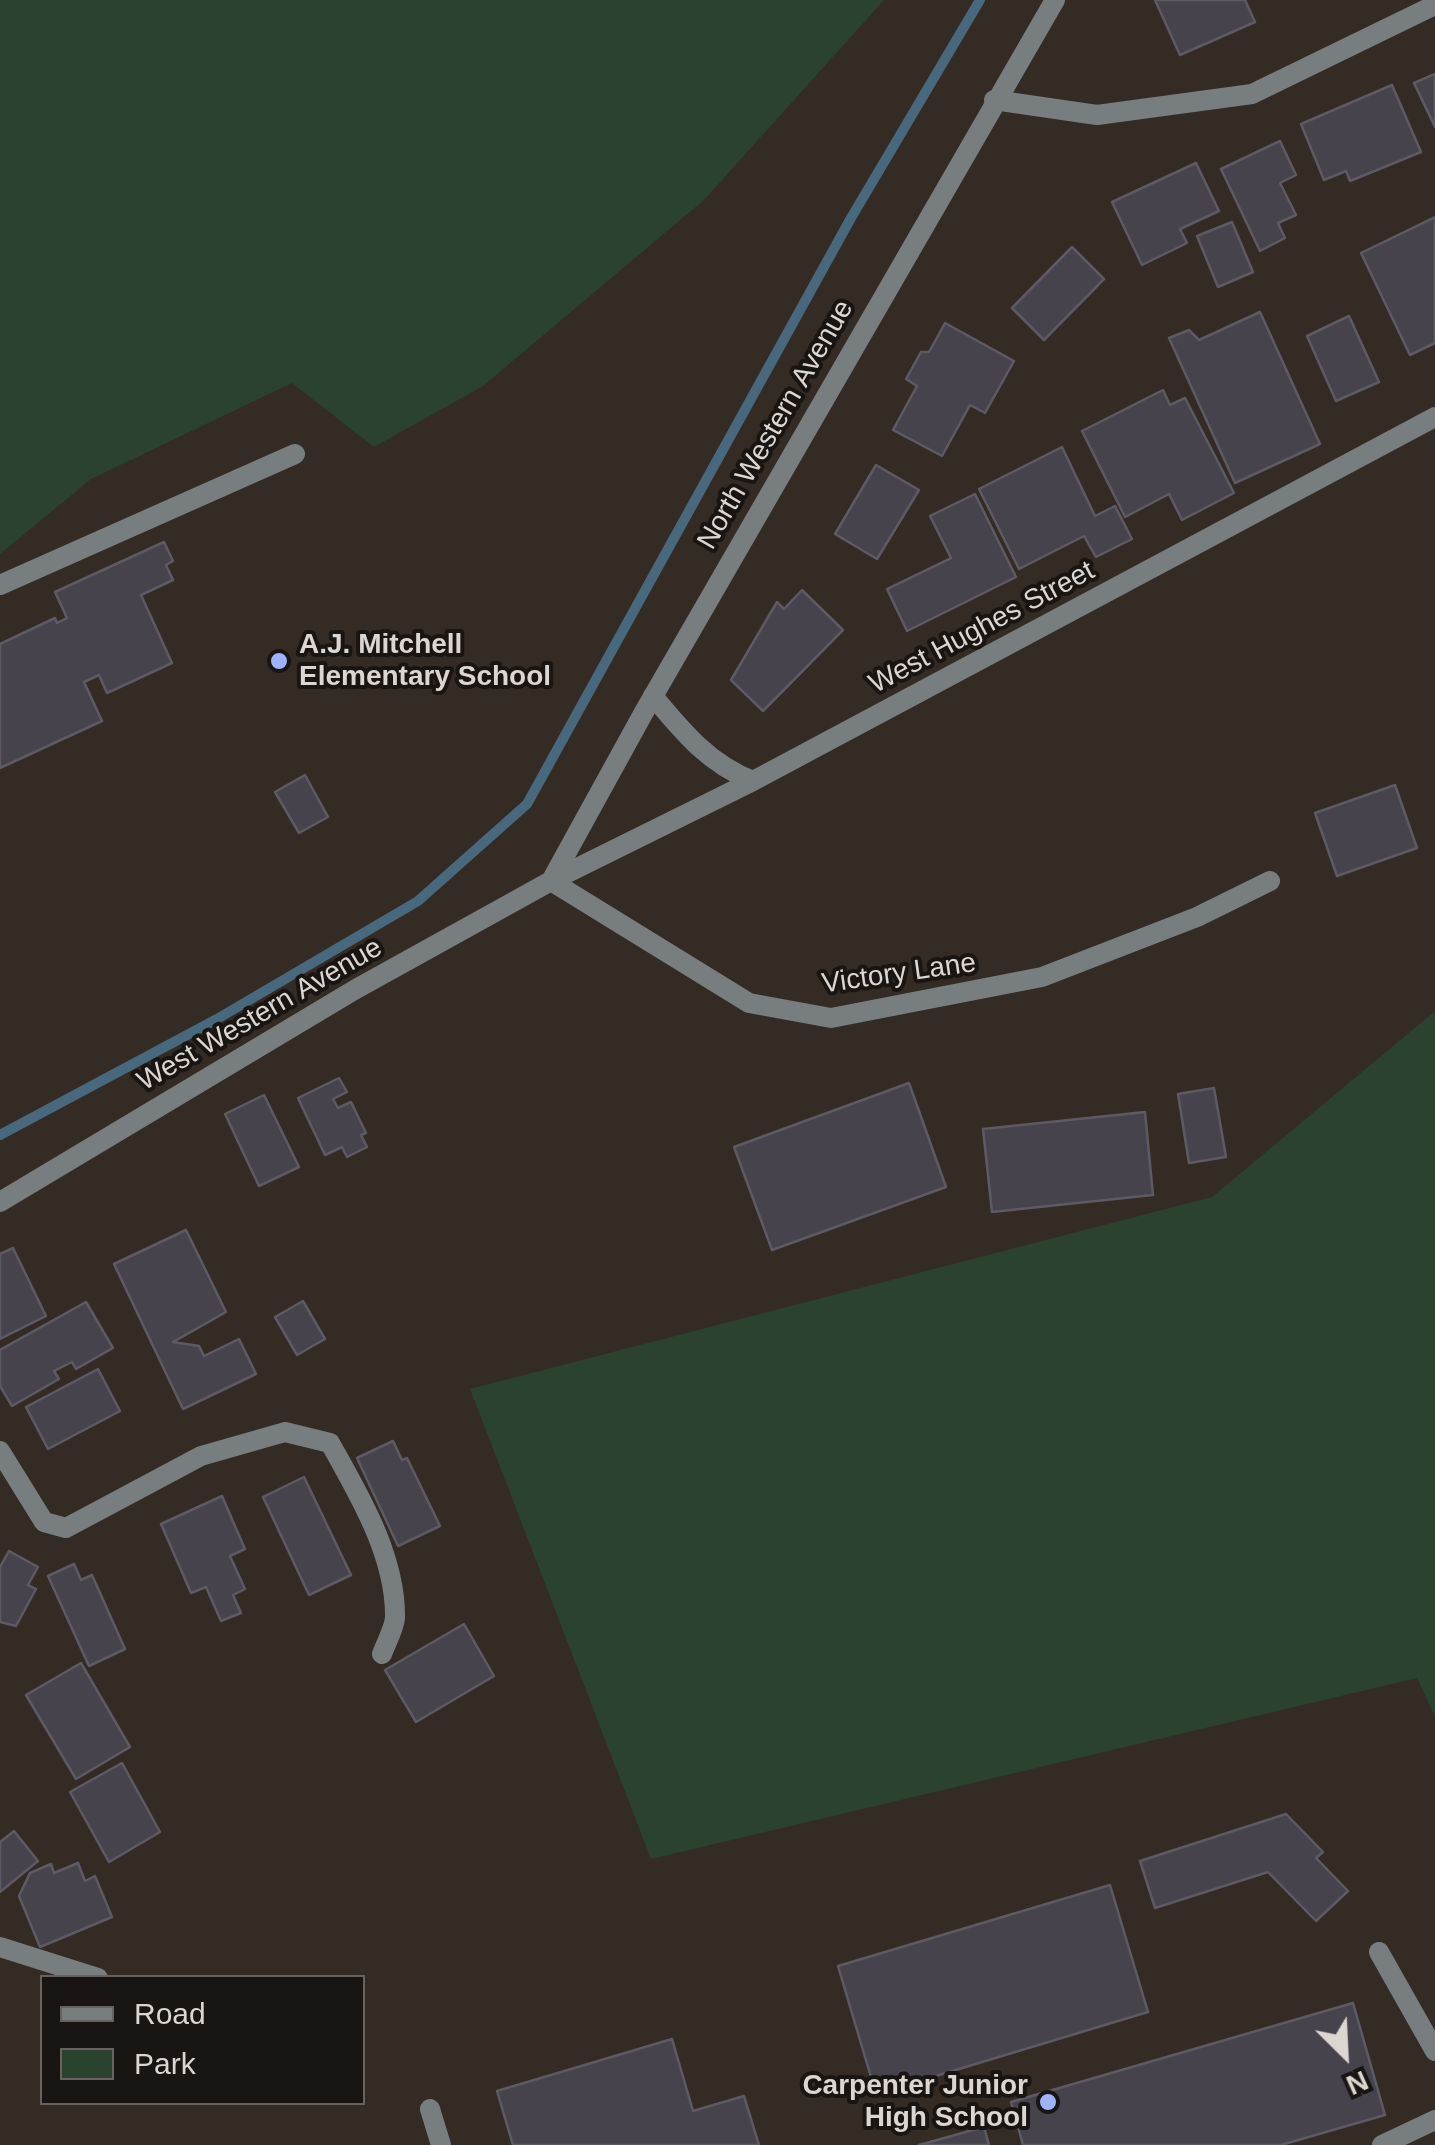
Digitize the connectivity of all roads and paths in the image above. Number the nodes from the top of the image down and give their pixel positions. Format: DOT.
graph roads {
  1 [pos="1055,0"];
  2 [pos="1435,5"];
  3 [pos="994,100"];
  4 [pos="1435,417"];
  5 [pos="295,454"];
  6 [pos="0,584"];
  7 [pos="653,696"];
  8 [pos="753,781"];
  9 [pos="552,881"];
  10 [pos="1270,881"];
  11 [pos="0,1202"];
  12 [pos="0,1450"];
  13 [pos="382,1654"];
  14 [pos="0,1947"];
  15 [pos="1379,1952"];
  16 [pos="89,1975"];
  17 [pos="1435,2051"];
  18 [pos="430,2109"];
  19 [pos="1435,2120"];
  20 [pos="441,2145"];
  21 [pos="1382,2145"];
  1 -- 3 [label="street, North Western Avenue"];
  2 -- 3 [label="street"];
  3 -- 7 [label="street, North Western Avenue"];
  4 -- 8 [label="street, West Hughes Street"];
  5 -- 6 [label="street"];
  7 -- 8 [label="street"];
  7 -- 9 [label="street, North Western Avenue"];
  8 -- 9 [label="street, West Hughes Street"];
  9 -- 10 [label="street, Victory Lane"];
  9 -- 11 [label="street, West Western Avenue"];
  12 -- 13 [label="street"];
  14 -- 16 [label="street"];
  15 -- 17 [label="street"];
  18 -- 20 [label="street"];
  19 -- 21 [label="street"];
}
